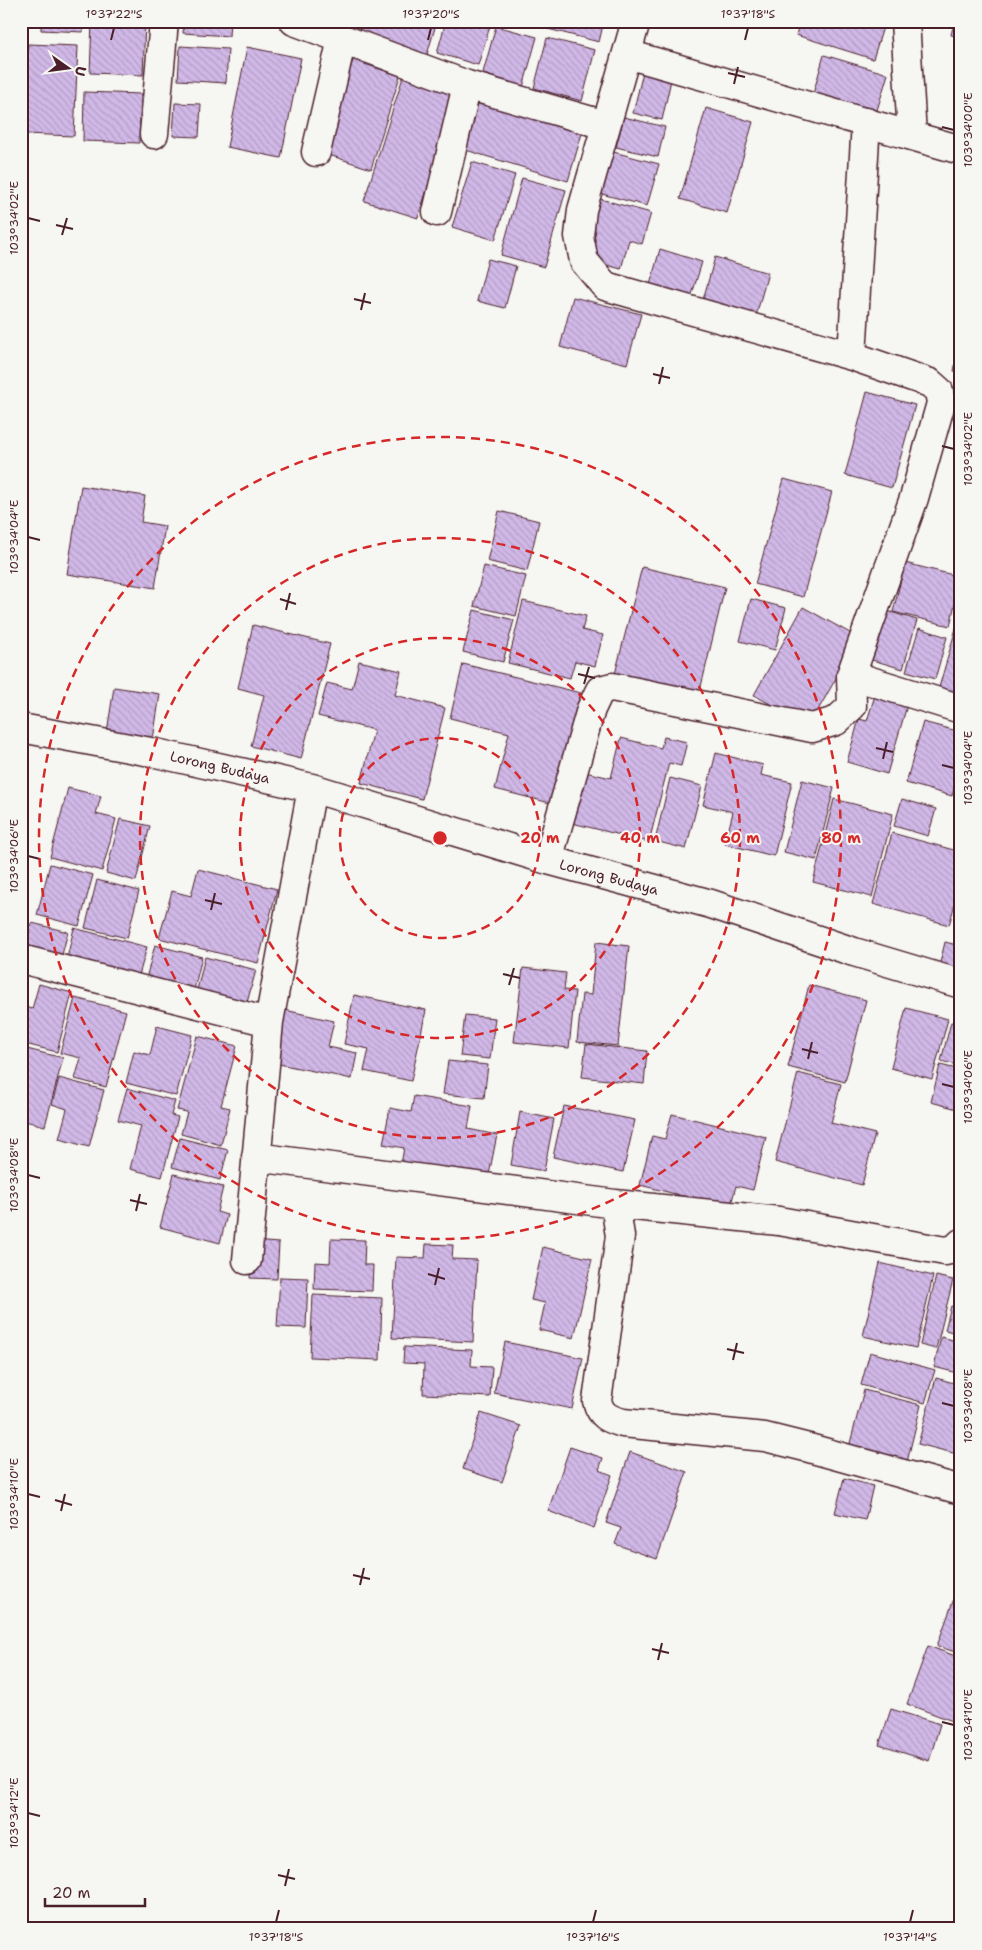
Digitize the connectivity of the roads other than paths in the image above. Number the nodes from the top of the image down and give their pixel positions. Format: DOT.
graph roads {
  1 [pos="164,21"];
  2 [pos="294,21"];
  3 [pos="636,21"];
  4 [pos="905,21"];
  5 [pos="342,39"];
  6 [pos="627,54"];
  7 [pos="467,85"];
  8 [pos="866,122"];
  9 [pos="605,125"];
  10 [pos="154,134"];
  11 [pos="912,136"];
  12 [pos="961,150"];
  13 [pos="316,152"];
  14 [pos="437,212"];
  15 [pos="852,356"];
  16 [pos="851,675"];
  17 [pos="961,709"];
  18 [pos="21,728"];
  19 [pos="312,788"];
  20 [pos="548,860"];
  21 [pos="21,960"];
  22 [pos="961,984"];
  23 [pos="269,1022"];
  24 [pos="256,1157"];
  25 [pos="615,1204"];
  26 [pos="961,1243"];
  27 [pos="247,1260"];
  28 [pos="961,1490"];
  1 -- 10 [label="street"];
  2 -- 5 [label="street"];
  3 -- 6 [label="street"];
  4 -- 11 [label="street"];
  5 -- 7 [label="street"];
  5 -- 13 [label="street"];
  6 -- 8 [label="street"];
  6 -- 9 [label="street"];
  7 -- 9 [label="street"];
  7 -- 14 [label="street"];
  8 -- 11 [label="street"];
  8 -- 15 [label="street"];
  9 -- 15 [label="street"];
  11 -- 12 [label="street"];
  15 -- 16 [label="street"];
  16 -- 17 [label="street"];
  16 -- 20 [label="street"];
  18 -- 19 [label="street, Lorong Budaya"];
  19 -- 20 [label="street, Lorong Budaya"];
  19 -- 23 [label="street"];
  20 -- 22 [label="street, Lorong Budaya"];
  21 -- 23 [label="street"];
  23 -- 24 [label="street"];
  24 -- 25 [label="street"];
  24 -- 27 [label="street"];
  25 -- 26 [label="street"];
  25 -- 28 [label="street"];
}
